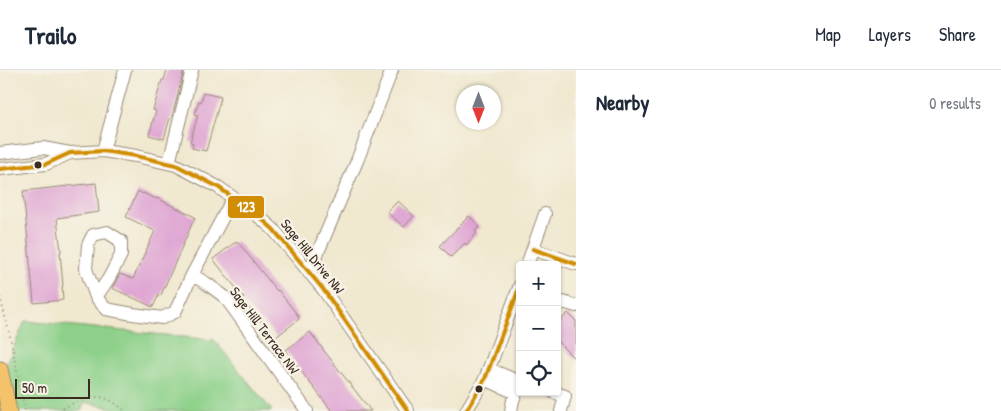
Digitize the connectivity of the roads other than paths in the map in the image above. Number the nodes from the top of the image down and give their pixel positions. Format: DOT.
graph roads {
  1 [pos="125,70"];
  2 [pos="192,70"];
  3 [pos="392,70"];
  4 [pos="104,151"];
  5 [pos="0,153"];
  6 [pos="70,153"];
  7 [pos="169,163"];
  8 [pos="0,169"];
  9 [pos="233,198"];
  10 [pos="545,214"];
  11 [pos="533,249"];
  12 [pos="528,261"];
  13 [pos="576,264"];
  14 [pos="309,273"];
  15 [pos="192,275"];
  16 [pos="516,296"];
  17 [pos="96,297"];
  18 [pos="561,303"];
  19 [pos="576,306"];
  20 [pos="0,369"];
  21 [pos="487,374"];
  22 [pos="516,386"];
  23 [pos="561,395"];
  24 [pos="516,396"];
  25 [pos="10,411"];
  26 [pos="307,411"];
  27 [pos="408,411"];
  28 [pos="466,411"];
  29 [pos="511,411"];
  30 [pos="561,411"];
  1 -- 4 [label="street"];
  2 -- 7 [label="street"];
  3 -- 14 [label="street"];
  4 -- 6 [label="street, Sage Hill Drive NW"];
  4 -- 7 [label="street, Sage Hill Drive NW"];
  5 -- 6 [label="street, Sage Hill Drive NW"];
  6 -- 8 [label="street, Sage Hill Drive NW"];
  7 -- 9 [label="street, Sage Hill Drive NW"];
  9 -- 14 [label="street, Sage Hill Drive NW"];
  9 -- 15 [label="street"];
  10 -- 11 [label="street"];
  11 -- 12 [label="street"];
  11 -- 13 [label="street"];
  14 -- 27 [label="street, Sage Hill Drive NW"];
  15 -- 17 [label="street"];
  15 -- 26 [label="street, Sage Hill Terrace NW"];
  16 -- 21 [label="street"];
  17 -- 17 [label="street"];
  18 -- 19 [label="street"];
  20 -- 25 [label="main road"];
  21 -- 22 [label="street"];
  21 -- 28 [label="street"];
  23 -- 30 [label="street"];
  24 -- 29 [label="street"];
}
